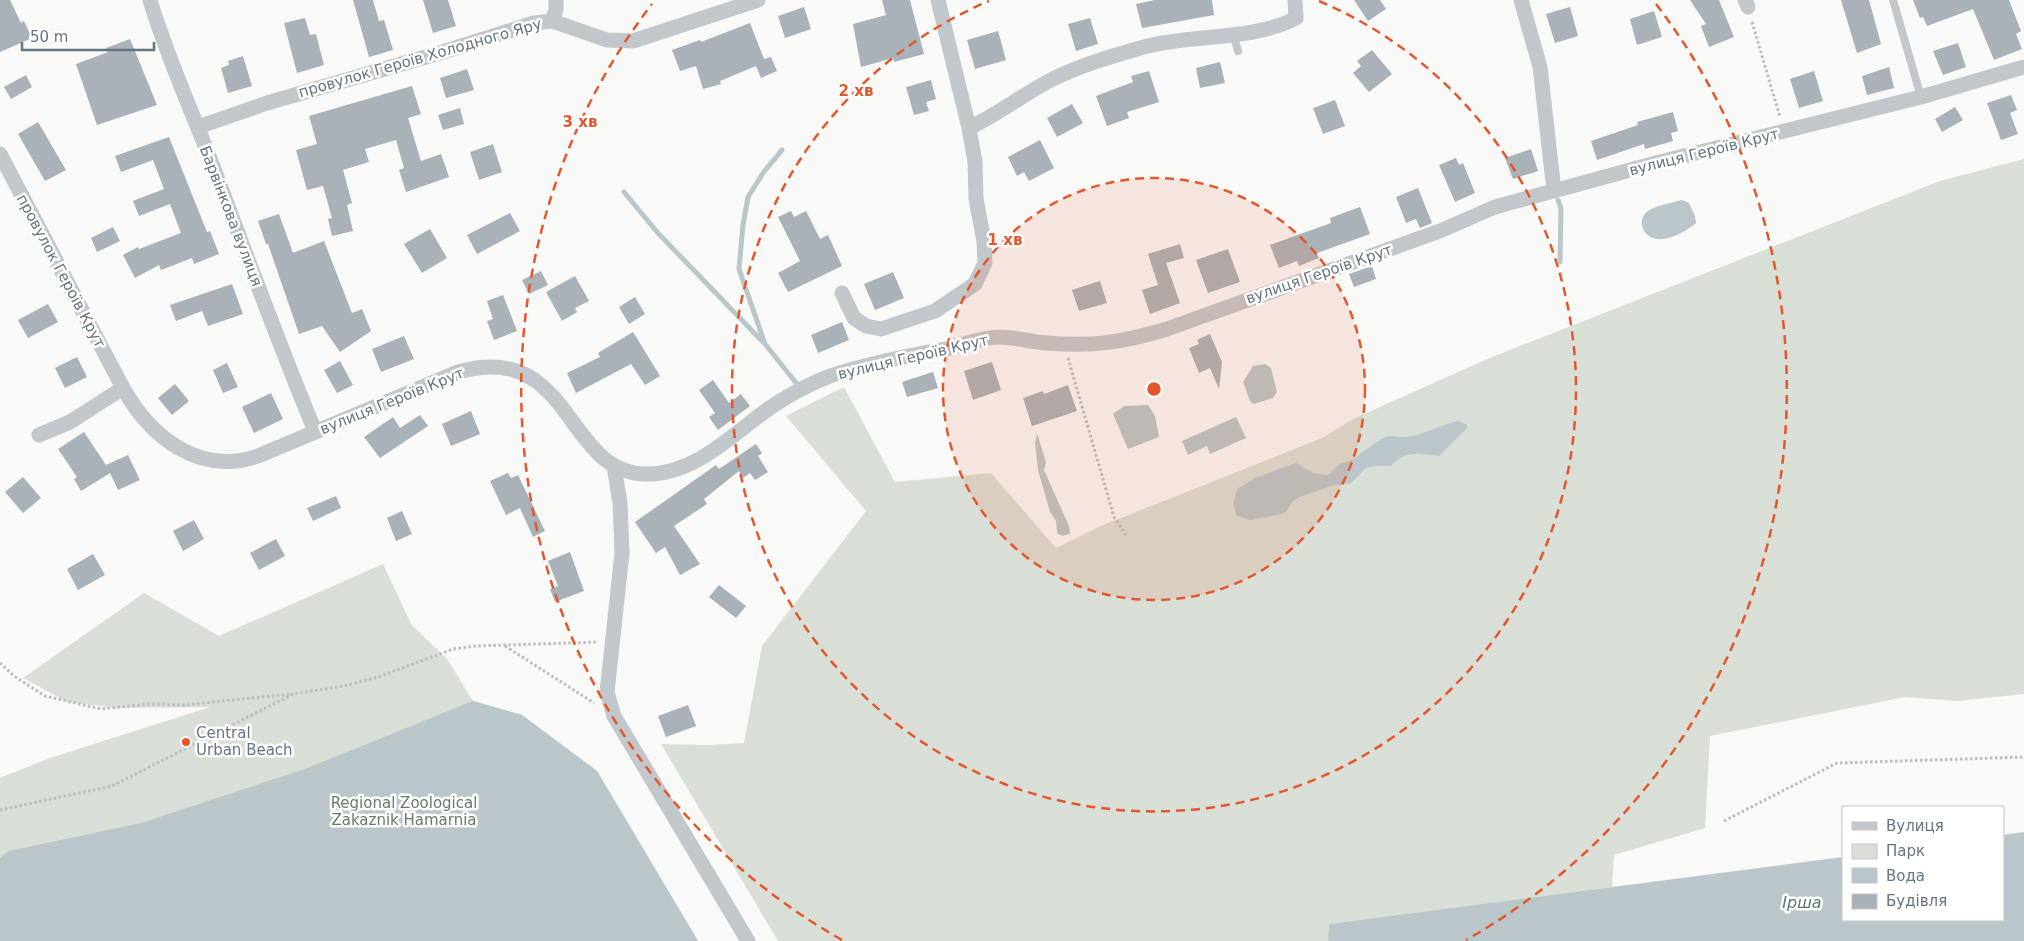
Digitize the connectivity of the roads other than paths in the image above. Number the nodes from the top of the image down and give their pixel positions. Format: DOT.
graph roads {
  1 [pos="150,0"];
  2 [pos="556,0"];
  3 [pos="758,0"];
  4 [pos="938,0"];
  5 [pos="1295,0"];
  6 [pos="1521,0"];
  7 [pos="1893,0"];
  8 [pos="552,21"];
  9 [pos="1233,34"];
  10 [pos="1238,51"];
  11 [pos="2024,67"];
  12 [pos="1921,97"];
  13 [pos="198,127"];
  14 [pos="969,128"];
  15 [pos="0,154"];
  16 [pos="6,178"];
  17 [pos="1554,191"];
  18 [pos="842,293"];
  19 [pos="123,388"];
  20 [pos="315,432"];
  21 [pos="39,435"];
  22 [pos="614,466"];
  23 [pos="748,941"];
  1 -- 13 [label="street, Барвінкова вулиця"];
  2 -- 8 [label="street"];
  3 -- 8 [label="street, провулок Героїв Холодного Яру"];
  4 -- 14 [label="street"];
  5 -- 9 [label="street"];
  6 -- 17 [label="street"];
  7 -- 12 [label="lane"];
  8 -- 13 [label="street, провулок Героїв Холодного Яру"];
  9 -- 10 [label="lane"];
  9 -- 14 [label="street"];
  11 -- 12 [label="street, вулиця Героїв Крут"];
  12 -- 17 [label="street, вулиця Героїв Крут"];
  13 -- 20 [label="street, Барвінкова вулиця"];
  14 -- 18 [label="street"];
  15 -- 16 [label="street, провулок Героїв Крут"];
  16 -- 19 [label="street, провулок Героїв Крут"];
  17 -- 22 [label="street, вулиця Героїв Крут"];
  19 -- 20 [label="street, вулиця Героїв Крут"];
  19 -- 21 [label="street"];
  20 -- 22 [label="street, вулиця Героїв Крут"];
  22 -- 23 [label="street"];
}
